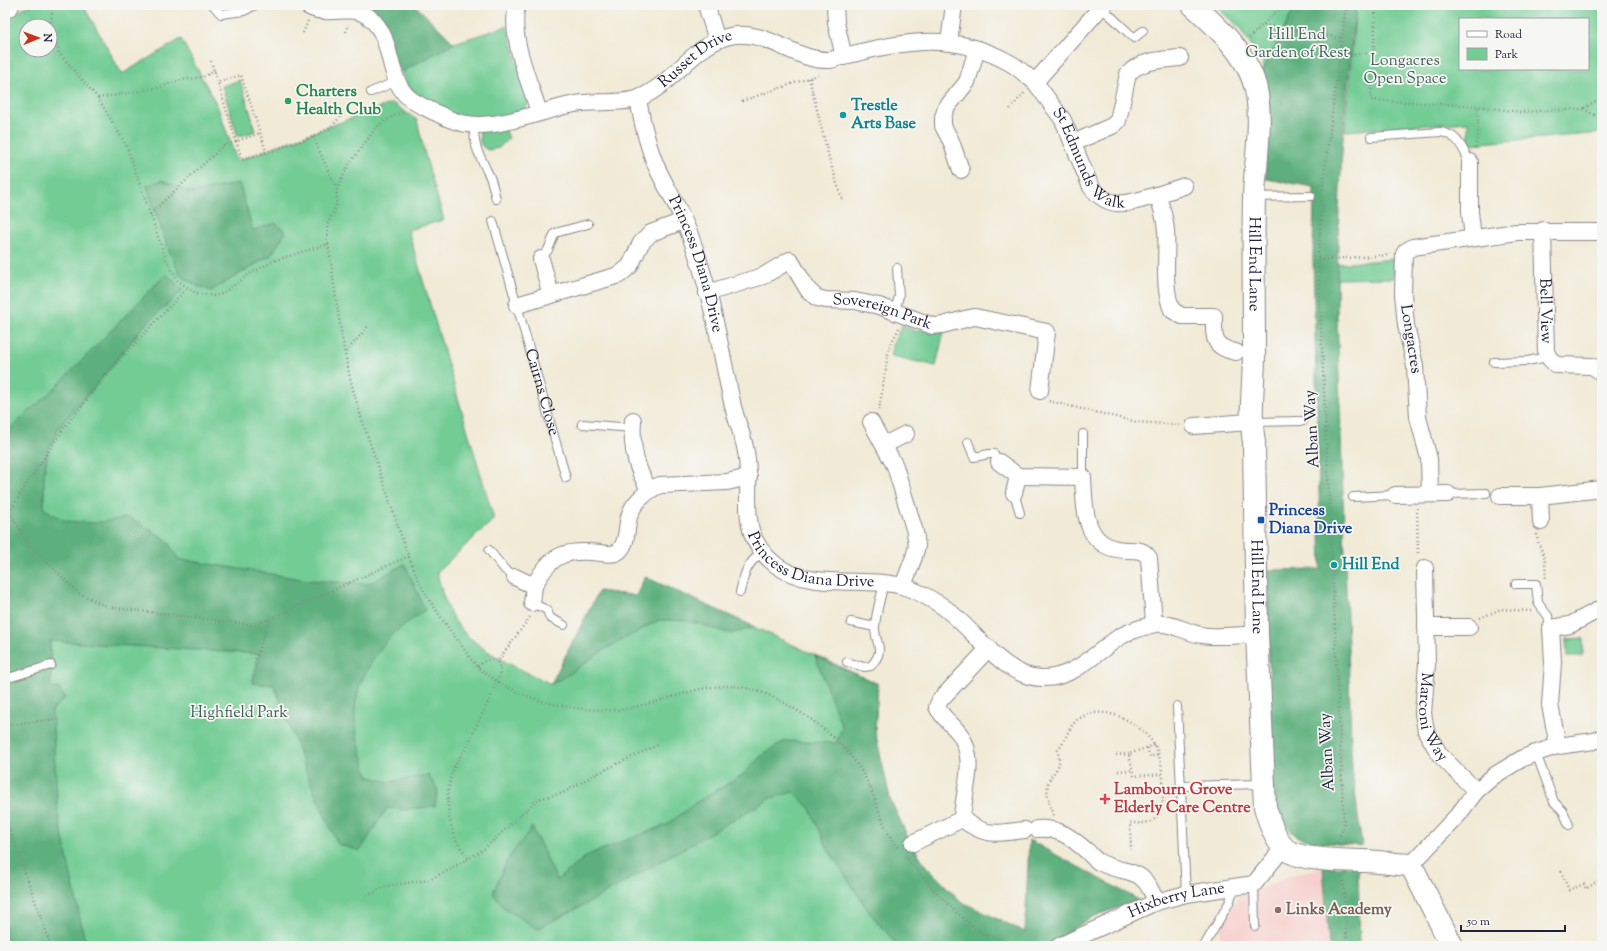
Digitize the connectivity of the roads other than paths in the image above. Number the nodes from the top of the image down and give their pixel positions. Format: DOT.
graph roads {
  1 [pos="8,5"];
  2 [pos="213,5"];
  3 [pos="255,5"];
  4 [pos="518,5"];
  5 [pos="706,5"];
  6 [pos="835,5"];
  7 [pos="954,5"];
  8 [pos="1193,5"];
  9 [pos="1101,6"];
  10 [pos="5,7"];
  11 [pos="308,11"];
  12 [pos="1143,31"];
  13 [pos="717,40"];
  14 [pos="949,42"];
  15 [pos="977,49"];
  16 [pos="844,57"];
  17 [pos="1180,58"];
  18 [pos="397,81"];
  19 [pos="1035,82"];
  20 [pos="371,92"];
  21 [pos="638,99"];
  22 [pos="539,112"];
  23 [pos="474,125"];
  24 [pos="1371,137"];
  25 [pos="1073,143"];
  26 [pos="1470,162"];
  27 [pos="961,170"];
  28 [pos="1184,186"];
  29 [pos="1157,196"];
  30 [pos="1311,196"];
  31 [pos="1254,197"];
  32 [pos="496,199"];
  33 [pos="493,221"];
  34 [pos="683,221"];
  35 [pos="588,224"];
  36 [pos="1544,230"];
  37 [pos="1602,232"];
  38 [pos="1473,238"];
  39 [pos="541,259"];
  40 [pos="897,268"];
  41 [pos="707,293"];
  42 [pos="551,295"];
  43 [pos="517,305"];
  44 [pos="898,316"];
  45 [pos="1236,352"];
  46 [pos="1548,357"];
  47 [pos="1494,362"];
  48 [pos="1602,373"];
  49 [pos="1040,390"];
  50 [pos="1303,421"];
  51 [pos="871,422"];
  52 [pos="1250,422"];
  53 [pos="582,424"];
  54 [pos="633,424"];
  55 [pos="1194,426"];
  56 [pos="906,434"];
  57 [pos="1083,434"];
  58 [pos="968,442"];
  59 [pos="884,445"];
  60 [pos="999,462"];
  61 [pos="1018,476"];
  62 [pos="749,477"];
  63 [pos="1084,477"];
  64 [pos="566,478"];
  65 [pos="1602,489"];
  66 [pos="650,490"];
  67 [pos="1014,493"];
  68 [pos="1423,494"];
  69 [pos="1448,494"];
  70 [pos="1394,495"];
  71 [pos="1493,495"];
  72 [pos="1540,496"];
  73 [pos="1353,497"];
  74 [pos="1020,513"];
  75 [pos="1541,522"];
  76 [pos="489,550"];
  77 [pos="762,552"];
  78 [pos="1425,568"];
  79 [pos="514,577"];
  80 [pos="884,583"];
  81 [pos="1516,584"];
  82 [pos="534,586"];
  83 [pos="903,586"];
  84 [pos="740,592"];
  85 [pos="532,603"];
  86 [pos="1602,608"];
  87 [pos="851,622"];
  88 [pos="1154,624"];
  89 [pos="564,625"];
  90 [pos="875,627"];
  91 [pos="1426,627"];
  92 [pos="1469,627"];
  93 [pos="1551,628"];
  94 [pos="1257,634"];
  95 [pos="989,648"];
  96 [pos="848,662"];
  97 [pos="51,665"];
  98 [pos="5,679"];
  99 [pos="1177,706"];
  100 [pos="1602,738"];
  101 [pos="1558,746"];
  102 [pos="1536,753"];
  103 [pos="1263,784"];
  104 [pos="1181,786"];
  105 [pos="1476,791"];
  106 [pos="962,818"];
  107 [pos="1569,825"];
  108 [pos="913,843"];
  109 [pos="1283,848"];
  110 [pos="1411,865"];
  111 [pos="1254,884"];
  112 [pos="1235,886"];
  113 [pos="1186,894"];
  114 [pos="1156,902"];
  115 [pos="1255,926"];
  116 [pos="1059,946"];
  117 [pos="1204,946"];
  118 [pos="1452,946"];
  1 -- 10 [label="street"];
  2 -- 3 [label="lane"];
  4 -- 22 [label="street"];
  5 -- 13 [label="street"];
  6 -- 16 [label="street"];
  7 -- 14 [label="street"];
  8 -- 31 [label="street, Hill End Lane"];
  9 -- 12 [label="lane"];
  9 -- 19 [label="street"];
  11 -- 18 [label="street, Russet Drive"];
  13 -- 16 [label="street, Russet Drive"];
  13 -- 21 [label="street, Russet Drive"];
  14 -- 15 [label="street, Russet Drive"];
  14 -- 16 [label="street, Russet Drive"];
  15 -- 19 [label="street, Russet Drive"];
  15 -- 27 [label="street"];
  17 -- 25 [label="street"];
  18 -- 20 [label="lane"];
  18 -- 23 [label="street, Russet Drive"];
  19 -- 25 [label="street, St Edmunds Walk"];
  21 -- 22 [label="street, Russet Drive"];
  21 -- 34 [label="street, Princess Diana Drive"];
  22 -- 23 [label="street, Russet Drive"];
  23 -- 32 [label="lane"];
  24 -- 26 [label="lane"];
  25 -- 29 [label="street, St Edmunds Walk"];
  26 -- 38 [label="street"];
  28 -- 29 [label="street, St Edmunds Walk"];
  29 -- 45 [label="street, St Edmunds Walk"];
  30 -- 31 [label="lane"];
  31 -- 52 [label="street, Hill End Lane"];
  33 -- 43 [label="lane, Cairns Close"];
  34 -- 41 [label="street, Princess Diana Drive"];
  34 -- 42 [label="street"];
  35 -- 39 [label="lane"];
  36 -- 37 [label="street"];
  36 -- 38 [label="street"];
  36 -- 46 [label="street, Bell View"];
  38 -- 68 [label="street, Longacres"];
  39 -- 42 [label="street"];
  40 -- 44 [label="lane"];
  41 -- 44 [label="street, Sovereign Park"];
  41 -- 62 [label="street, Princess Diana Drive"];
  42 -- 43 [label="street"];
  43 -- 64 [label="lane, Cairns Close"];
  44 -- 49 [label="street, Sovereign Park"];
  46 -- 47 [label="lane"];
  46 -- 48 [label="street, Bell View"];
  50 -- 52 [label="lane"];
  51 -- 59 [label="street"];
  52 -- 55 [label="street"];
  52 -- 94 [label="street, Hill End Lane"];
  53 -- 54 [label="lane"];
  54 -- 66 [label="street"];
  56 -- 59 [label="street"];
  57 -- 63 [label="lane"];
  58 -- 60 [label="lane"];
  59 -- 83 [label="street"];
  60 -- 61 [label="street"];
  61 -- 63 [label="street"];
  61 -- 67 [label="street"];
  62 -- 66 [label="street"];
  62 -- 77 [label="street, Princess Diana Drive"];
  63 -- 88 [label="street"];
  65 -- 72 [label="street"];
  66 -- 82 [label="street"];
  67 -- 74 [label="lane"];
  68 -- 69 [label="street"];
  68 -- 70 [label="street"];
  69 -- 71 [label="lane"];
  70 -- 73 [label="lane"];
  71 -- 72 [label="street"];
  72 -- 75 [label="street"];
  76 -- 79 [label="lane"];
  77 -- 80 [label="street, Princess Diana Drive"];
  77 -- 84 [label="lane"];
  78 -- 91 [label="street, Marconi Way"];
  79 -- 82 [label="street"];
  80 -- 83 [label="street, Princess Diana Drive"];
  80 -- 90 [label="lane"];
  81 -- 93 [label="lane"];
  82 -- 85 [label="street"];
  83 -- 95 [label="street, Princess Diana Drive"];
  85 -- 89 [label="lane"];
  86 -- 93 [label="street"];
  87 -- 90 [label="lane"];
  88 -- 94 [label="street, Princess Diana Drive"];
  88 -- 95 [label="street, Princess Diana Drive"];
  90 -- 96 [label="lane"];
  91 -- 92 [label="street"];
  91 -- 105 [label="street, Marconi Way"];
  93 -- 101 [label="street"];
  94 -- 103 [label="street, Hill End Lane"];
  95 -- 106 [label="street"];
  97 -- 98 [label="lane"];
  99 -- 104 [label="lane"];
  100 -- 101 [label="street"];
  101 -- 102 [label="street"];
  102 -- 105 [label="street"];
  102 -- 107 [label="lane"];
  103 -- 104 [label="lane"];
  103 -- 109 [label="street, Hill End Lane"];
  104 -- 113 [label="lane"];
  105 -- 110 [label="street"];
  106 -- 108 [label="street"];
  106 -- 114 [label="street"];
  109 -- 110 [label="street"];
  109 -- 111 [label="street"];
  110 -- 118 [label="street"];
  111 -- 112 [label="street, Hixberry Lane"];
  111 -- 115 [label="lane"];
  112 -- 113 [label="street, Hixberry Lane"];
  112 -- 117 [label="lane"];
  113 -- 114 [label="street, Hixberry Lane"];
  114 -- 116 [label="street, Hixberry Lane"];
}
